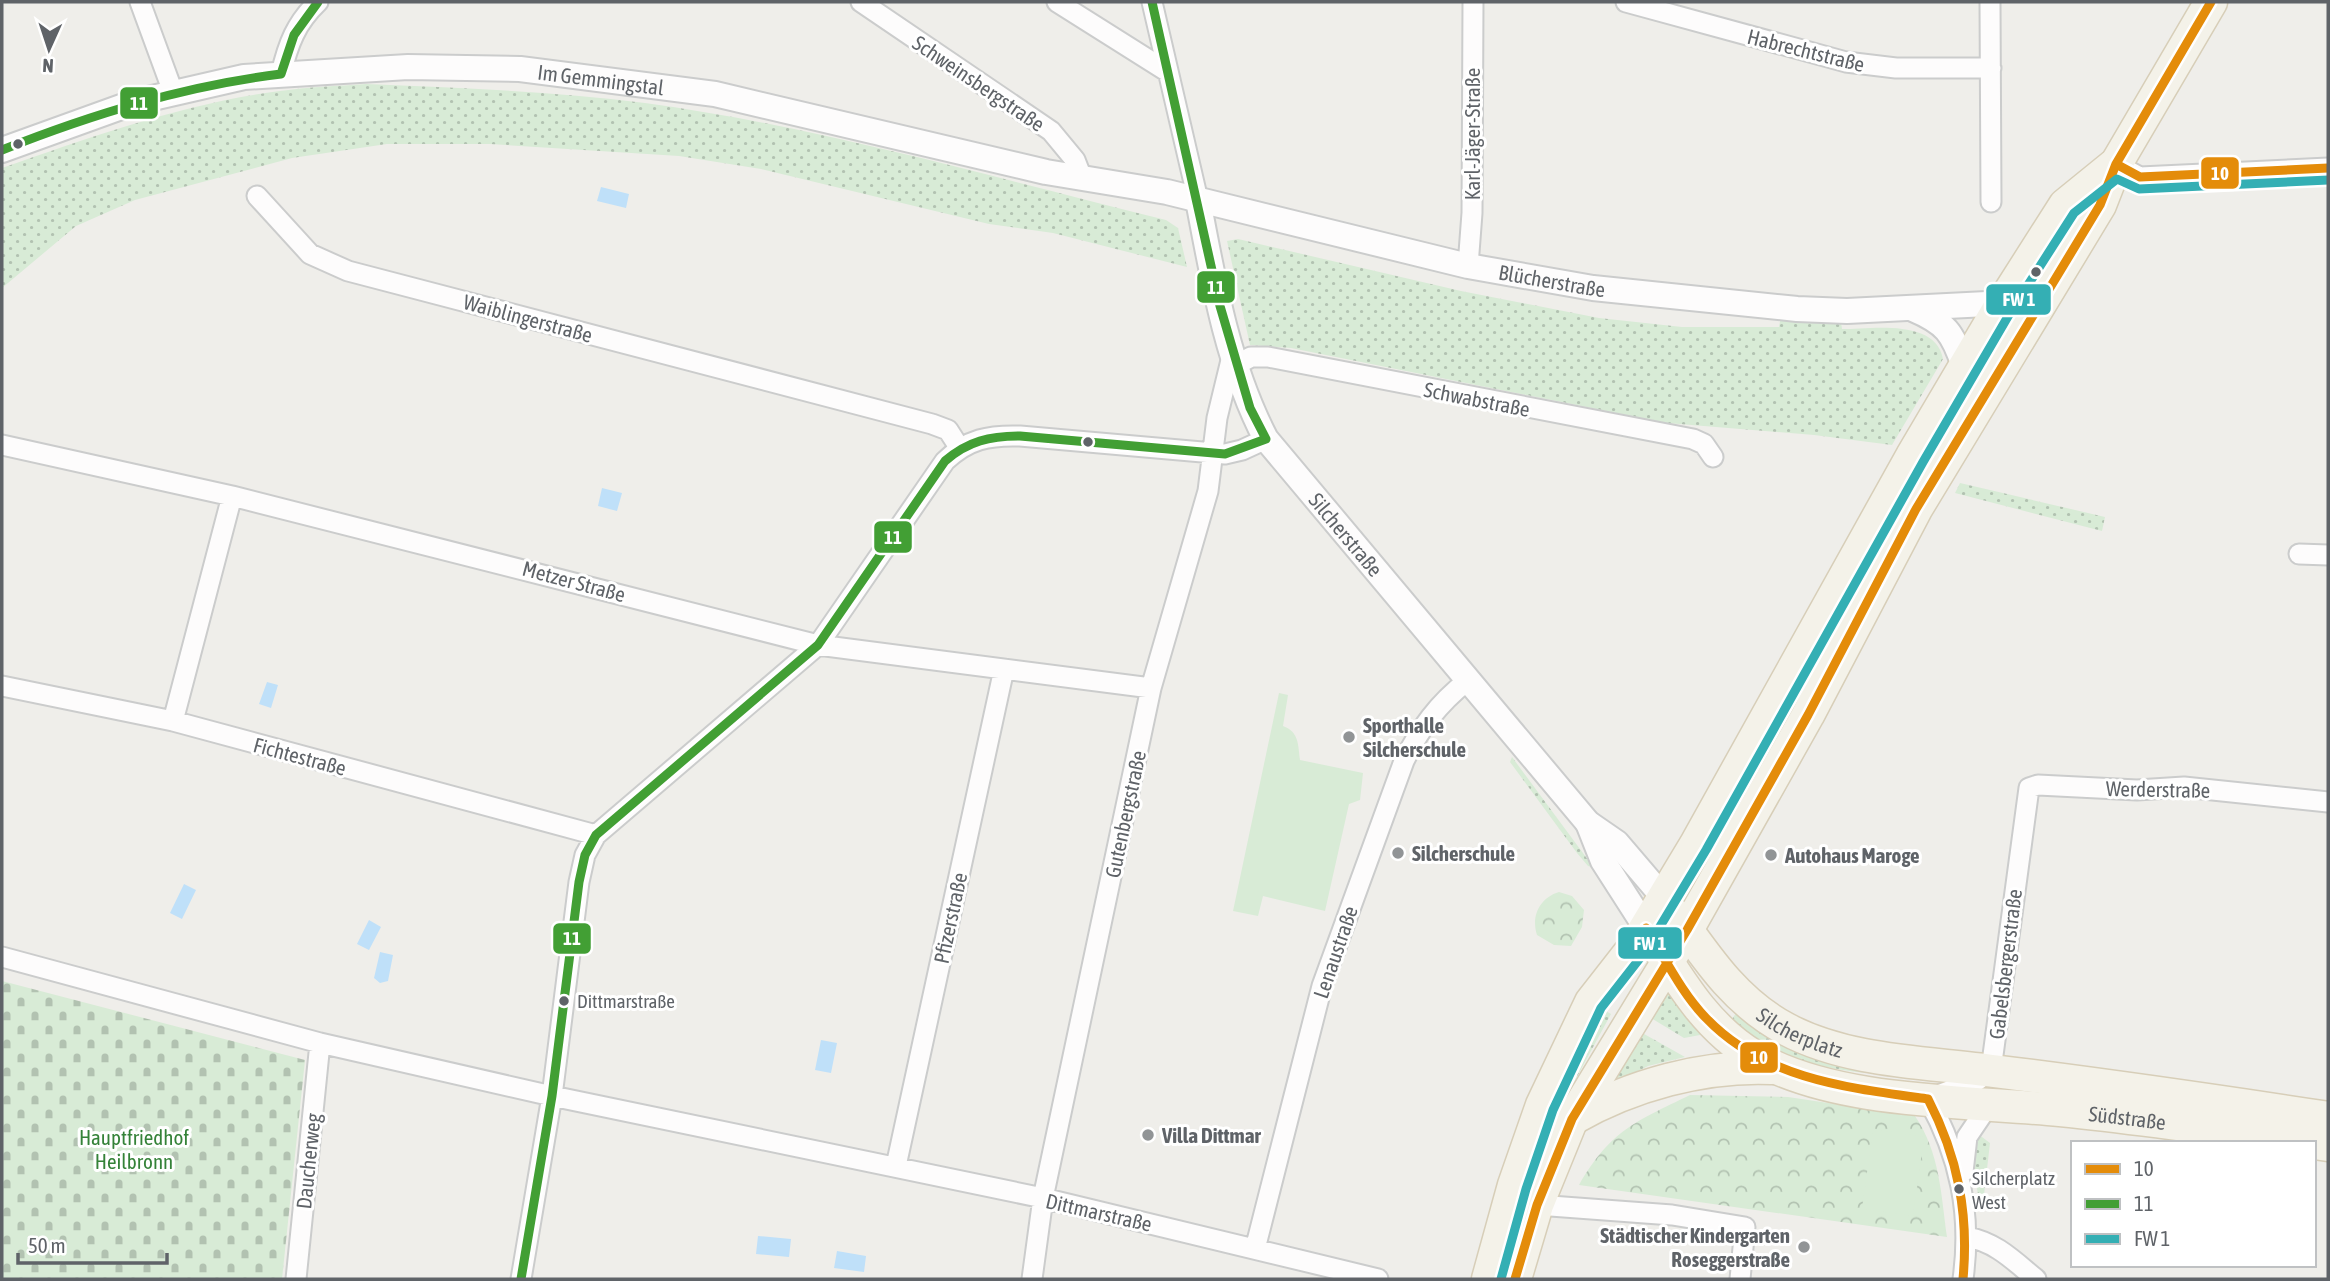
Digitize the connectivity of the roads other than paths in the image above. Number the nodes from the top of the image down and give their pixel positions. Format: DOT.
graph roads {
  1 [pos="140,2"];
  2 [pos="318,2"];
  3 [pos="860,2"];
  4 [pos="1057,2"];
  5 [pos="1152,2"];
  6 [pos="1473,2"];
  7 [pos="1626,2"];
  8 [pos="1990,2"];
  9 [pos="2211,2"];
  10 [pos="1991,68"];
  11 [pos="1168,72"];
  12 [pos="281,74"];
  13 [pos="173,92"];
  14 [pos="2,150"];
  15 [pos="2116,164"];
  16 [pos="2328,168"];
  17 [pos="1082,178"];
  18 [pos="257,196"];
  19 [pos="1198,200"];
  20 [pos="1991,202"];
  21 [pos="1468,266"];
  22 [pos="1913,309"];
  23 [pos="1993,318"];
  24 [pos="2025,328"];
  25 [pos="1235,358"];
  26 [pos="1964,366"];
  27 [pos="1266,439"];
  28 [pos="2,445"];
  29 [pos="959,447"];
  30 [pos="1211,452"];
  31 [pos="1713,457"];
  32 [pos="232,496"];
  33 [pos="2299,554"];
  34 [pos="2328,555"];
  35 [pos="818,645"];
  36 [pos="1004,669"];
  37 [pos="1467,681"];
  38 [pos="2,686"];
  39 [pos="1151,688"];
  40 [pos="173,721"];
  41 [pos="2029,789"];
  42 [pos="2328,802"];
  43 [pos="1588,823"];
  44 [pos="596,835"];
  45 [pos="1664,898"];
  46 [pos="1646,928"];
  47 [pos="1687,930"];
  48 [pos="2,957"];
  49 [pos="1667,961"];
  50 [pos="320,1044"];
  51 [pos="1777,1068"];
  52 [pos="1991,1070"];
  53 [pos="552,1096"];
  54 [pos="1927,1099"];
  55 [pos="1990,1103"];
  56 [pos="2328,1118"];
  57 [pos="1572,1119"];
  58 [pos="2306,1141"];
  59 [pos="896,1166"];
  60 [pos="1962,1183"];
  61 [pos="1043,1198"];
  62 [pos="1537,1205"];
  63 [pos="1967,1237"];
  64 [pos="1255,1249"];
  65 [pos="296,1279"];
  66 [pos="521,1279"];
  67 [pos="1032,1279"];
  68 [pos="1378,1279"];
  69 [pos="1488,1279"];
  70 [pos="1516,1279"];
  71 [pos="1740,1279"];
  72 [pos="1963,1279"];
  73 [pos="2036,1279"];
  1 -- 13 [label="street"];
  2 -- 12 [label="street"];
  3 -- 17 [label="street, Schweinsbergstraße"];
  4 -- 11 [label="street"];
  5 -- 11 [label="street"];
  6 -- 21 [label="street, Karl-Jäger-Straße"];
  7 -- 10 [label="street, Habrechtstraße"];
  8 -- 10 [label="street"];
  9 -- 15 [label="main road"];
  10 -- 20 [label="street"];
  11 -- 19 [label="street"];
  12 -- 13 [label="street, Im Gemmingstal"];
  12 -- 17 [label="street, Im Gemmingstal"];
  13 -- 14 [label="street, Im Gemmingstal"];
  15 -- 16 [label="street"];
  15 -- 23 [label="main road"];
  15 -- 24 [label="main road"];
  17 -- 19 [label="street, Im Gemmingstal"];
  18 -- 29 [label="street, Waiblingerstraße"];
  19 -- 21 [label="street, Blücherstraße"];
  19 -- 25 [label="street, Silcherstraße"];
  21 -- 22 [label="street, Blücherstraße"];
  22 -- 23 [label="street, Blücherstraße"];
  22 -- 26 [label="street"];
  23 -- 24 [label="street, Blücherstraße"];
  23 -- 26 [label="main road"];
  24 -- 47 [label="main road"];
  25 -- 27 [label="street, Silcherstraße"];
  25 -- 30 [label="street, Gutenbergstraße"];
  25 -- 31 [label="street, Schwabstraße"];
  26 -- 45 [label="main road"];
  27 -- 30 [label="street"];
  27 -- 37 [label="street, Silcherstraße"];
  28 -- 32 [label="street, Metzer Straße"];
  29 -- 30 [label="street"];
  29 -- 35 [label="street"];
  30 -- 39 [label="street, Gutenbergstraße"];
  32 -- 35 [label="street, Metzer Straße"];
  32 -- 40 [label="street"];
  33 -- 34 [label="street"];
  35 -- 36 [label="street, Metzer Straße"];
  35 -- 44 [label="street"];
  36 -- 39 [label="street, Metzer Straße"];
  36 -- 59 [label="street, Pfizerstraße"];
  37 -- 43 [label="street, Silcherstraße"];
  37 -- 64 [label="street, Lenaustraße"];
  38 -- 40 [label="street, Fichtestraße"];
  39 -- 61 [label="street, Gutenbergstraße"];
  40 -- 44 [label="street, Fichtestraße"];
  41 -- 42 [label="street, Werderstraße"];
  41 -- 52 [label="street, Gabelsbergerstraße"];
  43 -- 45 [label="street, Silcherstraße"];
  43 -- 46 [label="street, Silcherstraße"];
  44 -- 53 [label="street"];
  45 -- 46 [label="main road"];
  45 -- 47 [label="main road, Silcherplatz"];
  46 -- 49 [label="main road"];
  46 -- 69 [label="main road"];
  47 -- 49 [label="main road"];
  47 -- 52 [label="main road, Silcherplatz"];
  48 -- 50 [label="street, Dittmarstraße"];
  49 -- 51 [label="main road, Silcherplatz"];
  49 -- 57 [label="main road"];
  50 -- 53 [label="street, Dittmarstraße"];
  50 -- 65 [label="street, Daucherweg"];
  51 -- 54 [label="main road, Silcherplatz"];
  51 -- 57 [label="main road"];
  52 -- 54 [label="street"];
  52 -- 56 [label="main road, Südstraße"];
  53 -- 59 [label="street, Dittmarstraße"];
  53 -- 66 [label="street"];
  54 -- 55 [label="main road, Südstraße"];
  54 -- 60 [label="street"];
  55 -- 58 [label="main road, Südstraße"];
  55 -- 60 [label="street"];
  57 -- 62 [label="main road"];
  59 -- 61 [label="street, Dittmarstraße"];
  60 -- 63 [label="street"];
  61 -- 64 [label="street, Dittmarstraße"];
  61 -- 67 [label="street, Gutenbergstraße"];
  62 -- 70 [label="main road"];
  62 -- 71 [label="street"];
  63 -- 72 [label="street"];
  63 -- 73 [label="street"];
  64 -- 68 [label="street, Dittmarstraße"];
}
